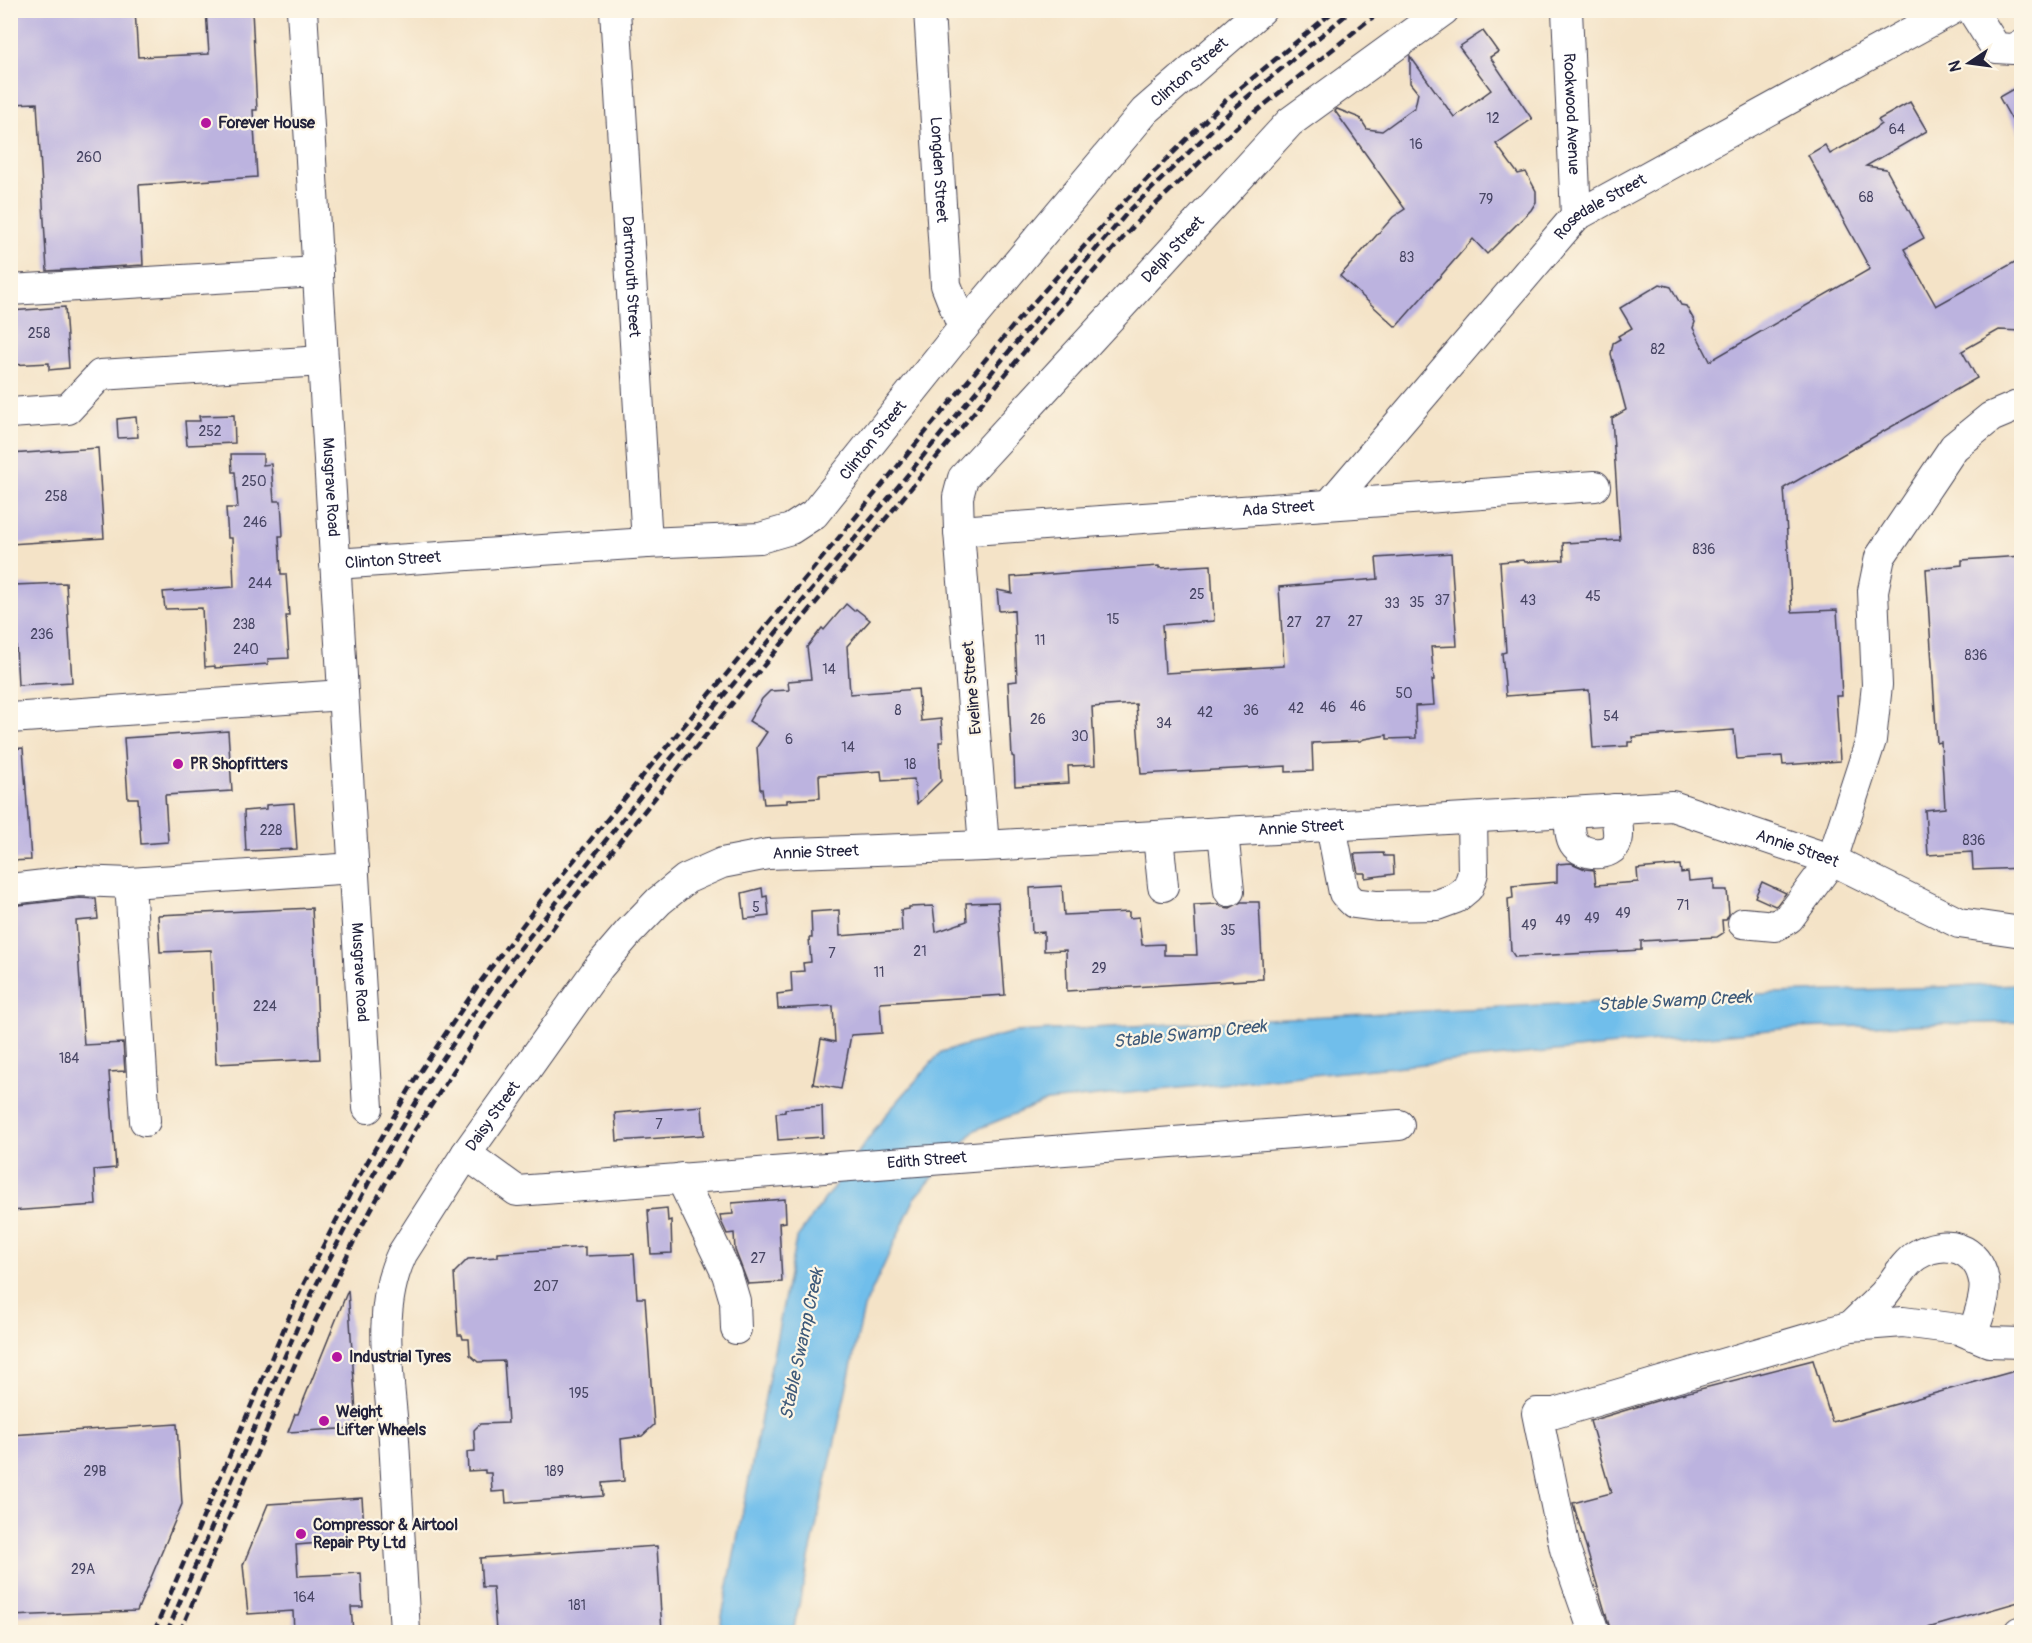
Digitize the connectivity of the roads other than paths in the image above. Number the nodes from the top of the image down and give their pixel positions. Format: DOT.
graph roads {
  1 [pos="302,10"];
  2 [pos="615,10"];
  3 [pos="929,10"];
  4 [pos="1444,10"];
  5 [pos="1567,10"];
  6 [pos="1951,10"];
  7 [pos="1972,10"];
  8 [pos="1256,12"];
  9 [pos="2022,45"];
  10 [pos="1576,216"];
  11 [pos="318,272"];
  12 [pos="10,290"];
  13 [pos="963,328"];
  14 [pos="323,361"];
  15 [pos="2022,404"];
  16 [pos="10,413"];
  17 [pos="1595,486"];
  18 [pos="1330,504"];
  19 [pos="959,531"];
  20 [pos="647,543"];
  21 [pos="335,564"];
  22 [pos="343,695"];
  23 [pos="10,718"];
  24 [pos="1615,809"];
  25 [pos="1569,812"];
  26 [pos="1472,818"];
  27 [pos="1331,826"];
  28 [pos="1223,832"];
  29 [pos="1158,836"];
  30 [pos="984,846"];
  31 [pos="1832,860"];
  32 [pos="354,868"];
  33 [pos="130,883"];
  34 [pos="1163,886"];
  35 [pos="10,889"];
  36 [pos="1228,891"];
  37 [pos="1743,923"];
  38 [pos="2022,932"];
  39 [pos="599,967"];
  40 [pos="368,1108"];
  41 [pos="145,1121"];
  42 [pos="1399,1125"];
  43 [pos="466,1154"];
  44 [pos="681,1178"];
  45 [pos="1851,1326"];
  46 [pos="736,1329"];
  47 [pos="1972,1335"];
  48 [pos="2022,1343"];
  49 [pos="405,1632"];
  50 [pos="1594,1632"];
  1 -- 11 [label="street, Musgrave Road"];
  2 -- 20 [label="street, Dartmouth Street"];
  3 -- 13 [label="street, Longden Street"];
  4 -- 19 [label="street, Delph Street"];
  5 -- 10 [label="street, Rookwood Avenue"];
  6 -- 10 [label="street, Rosedale Street"];
  7 -- 9 [label="street"];
  8 -- 13 [label="street, Clinton Street"];
  10 -- 18 [label="street, Rosedale Street"];
  11 -- 12 [label="street"];
  11 -- 14 [label="street, Musgrave Road"];
  13 -- 20 [label="street, Clinton Street"];
  14 -- 16 [label="street"];
  14 -- 21 [label="street, Musgrave Road"];
  15 -- 31 [label="street"];
  17 -- 18 [label="street, Ada Street"];
  18 -- 19 [label="street, Ada Street"];
  19 -- 30 [label="street, Eveline Street"];
  20 -- 21 [label="street, Clinton Street"];
  21 -- 22 [label="street, Musgrave Road"];
  22 -- 23 [label="street"];
  22 -- 32 [label="street, Musgrave Road"];
  24 -- 25 [label="street, Annie Street"];
  24 -- 25 [label="street"];
  24 -- 31 [label="street, Annie Street"];
  25 -- 26 [label="street, Annie Street"];
  26 -- 27 [label="street, Annie Street"];
  26 -- 27 [label="street"];
  27 -- 28 [label="street, Annie Street"];
  28 -- 29 [label="street, Annie Street"];
  28 -- 36 [label="street"];
  29 -- 30 [label="street, Annie Street"];
  29 -- 34 [label="street"];
  30 -- 39 [label="street, Annie Street"];
  31 -- 37 [label="street"];
  31 -- 38 [label="street, Annie Street"];
  32 -- 33 [label="street"];
  32 -- 40 [label="street, Musgrave Road"];
  33 -- 35 [label="street"];
  33 -- 41 [label="street"];
  39 -- 43 [label="street, Daisy Street"];
  42 -- 44 [label="street, Edith Street"];
  43 -- 44 [label="street, Edith Street"];
  43 -- 49 [label="street, Daisy Street"];
  44 -- 46 [label="street"];
  45 -- 47 [label="street"];
  45 -- 47 [label="street"];
  45 -- 50 [label="street"];
  47 -- 48 [label="street"];
}
